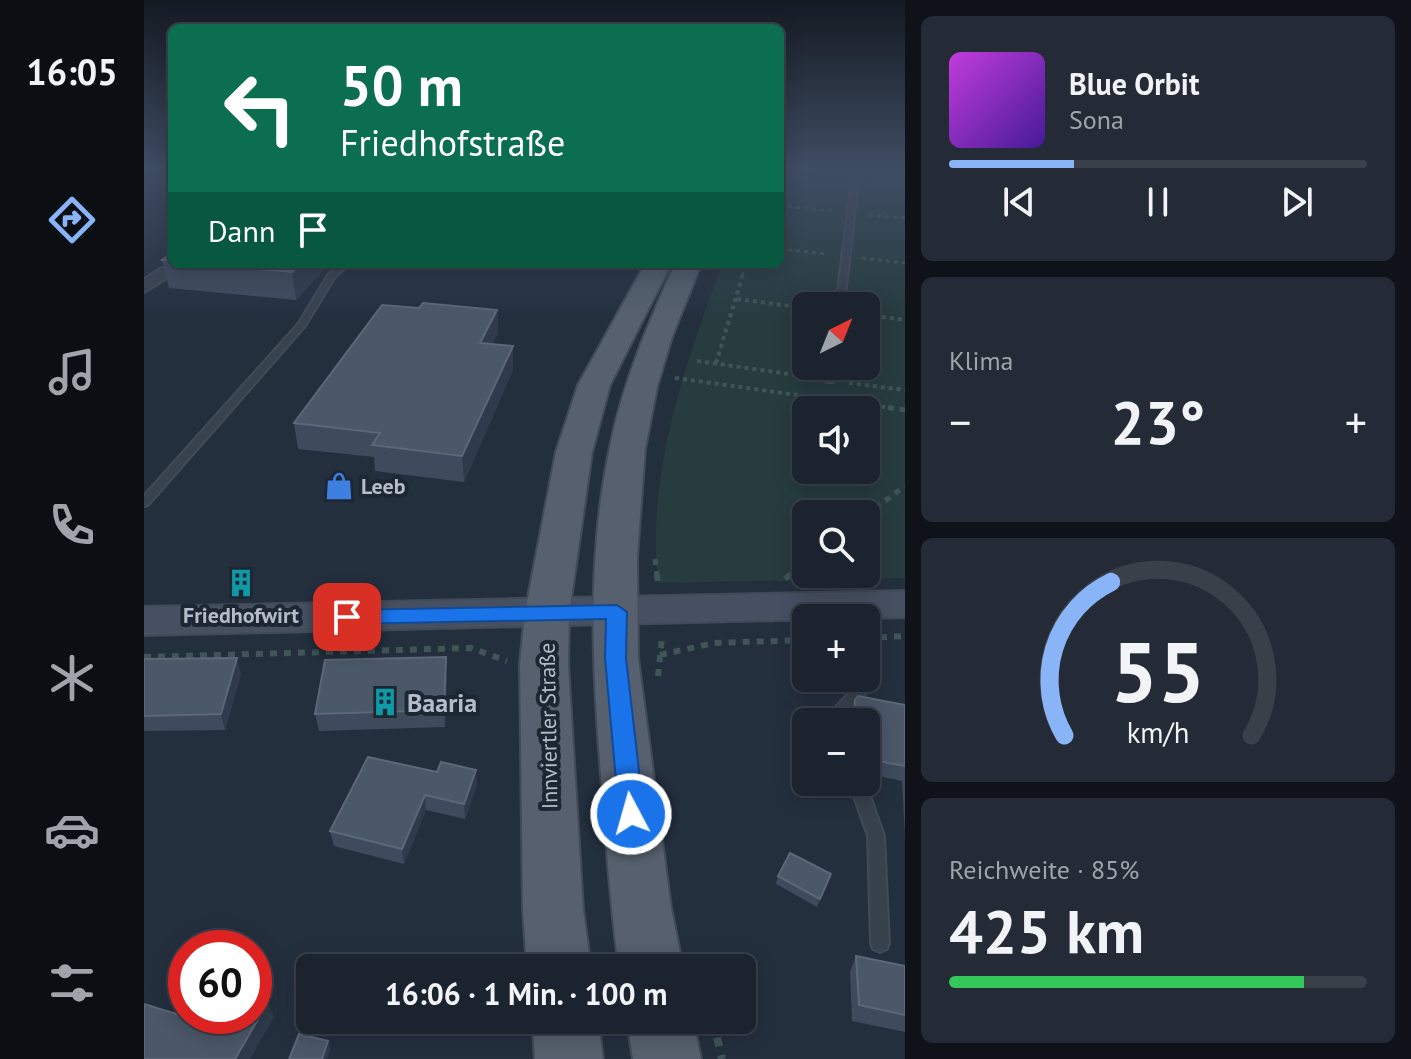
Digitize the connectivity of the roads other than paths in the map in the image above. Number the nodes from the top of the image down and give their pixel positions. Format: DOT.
graph roads {
  1 [pos="850,219"];
  2 [pos="341,268"];
  3 [pos="656,268"];
  4 [pos="686,268"];
  5 [pos="162,273"];
  6 [pos="144,287"];
  7 [pos="842,292"];
  8 [pos="144,503"];
  9 [pos="905,604"];
  10 [pos="547,613"];
  11 [pos="880,613"];
  12 [pos="144,621"];
  13 [pos="792,624"];
  14 [pos="616,635"];
  15 [pos="858,692"];
  16 [pos="844,708"];
  17 [pos="862,796"];
  18 [pos="880,943"];
  19 [pos="558,954"];
  20 [pos="649,954"];
  21 [pos="566,1034"];
  22 [pos="663,1034"];
  23 [pos="569,1059"];
  24 [pos="667,1059"];
  1 -- 7 [label="lane"];
  2 -- 8 [label="lane"];
  3 -- 10 [label="main road, Innviertler Straße"];
  4 -- 14 [label="main road"];
  5 -- 6 [label="street"];
  9 -- 11 [label="street"];
  10 -- 12 [label="street"];
  10 -- 14 [label="street"];
  10 -- 19 [label="main road, Innviertler Straße"];
  13 -- 14 [label="street"];
  14 -- 20 [label="main road"];
  15 -- 16 [label="lane"];
  17 -- 18 [label="lane"];
  21 -- 23 [label="main road"];
  22 -- 24 [label="main road"];
}
